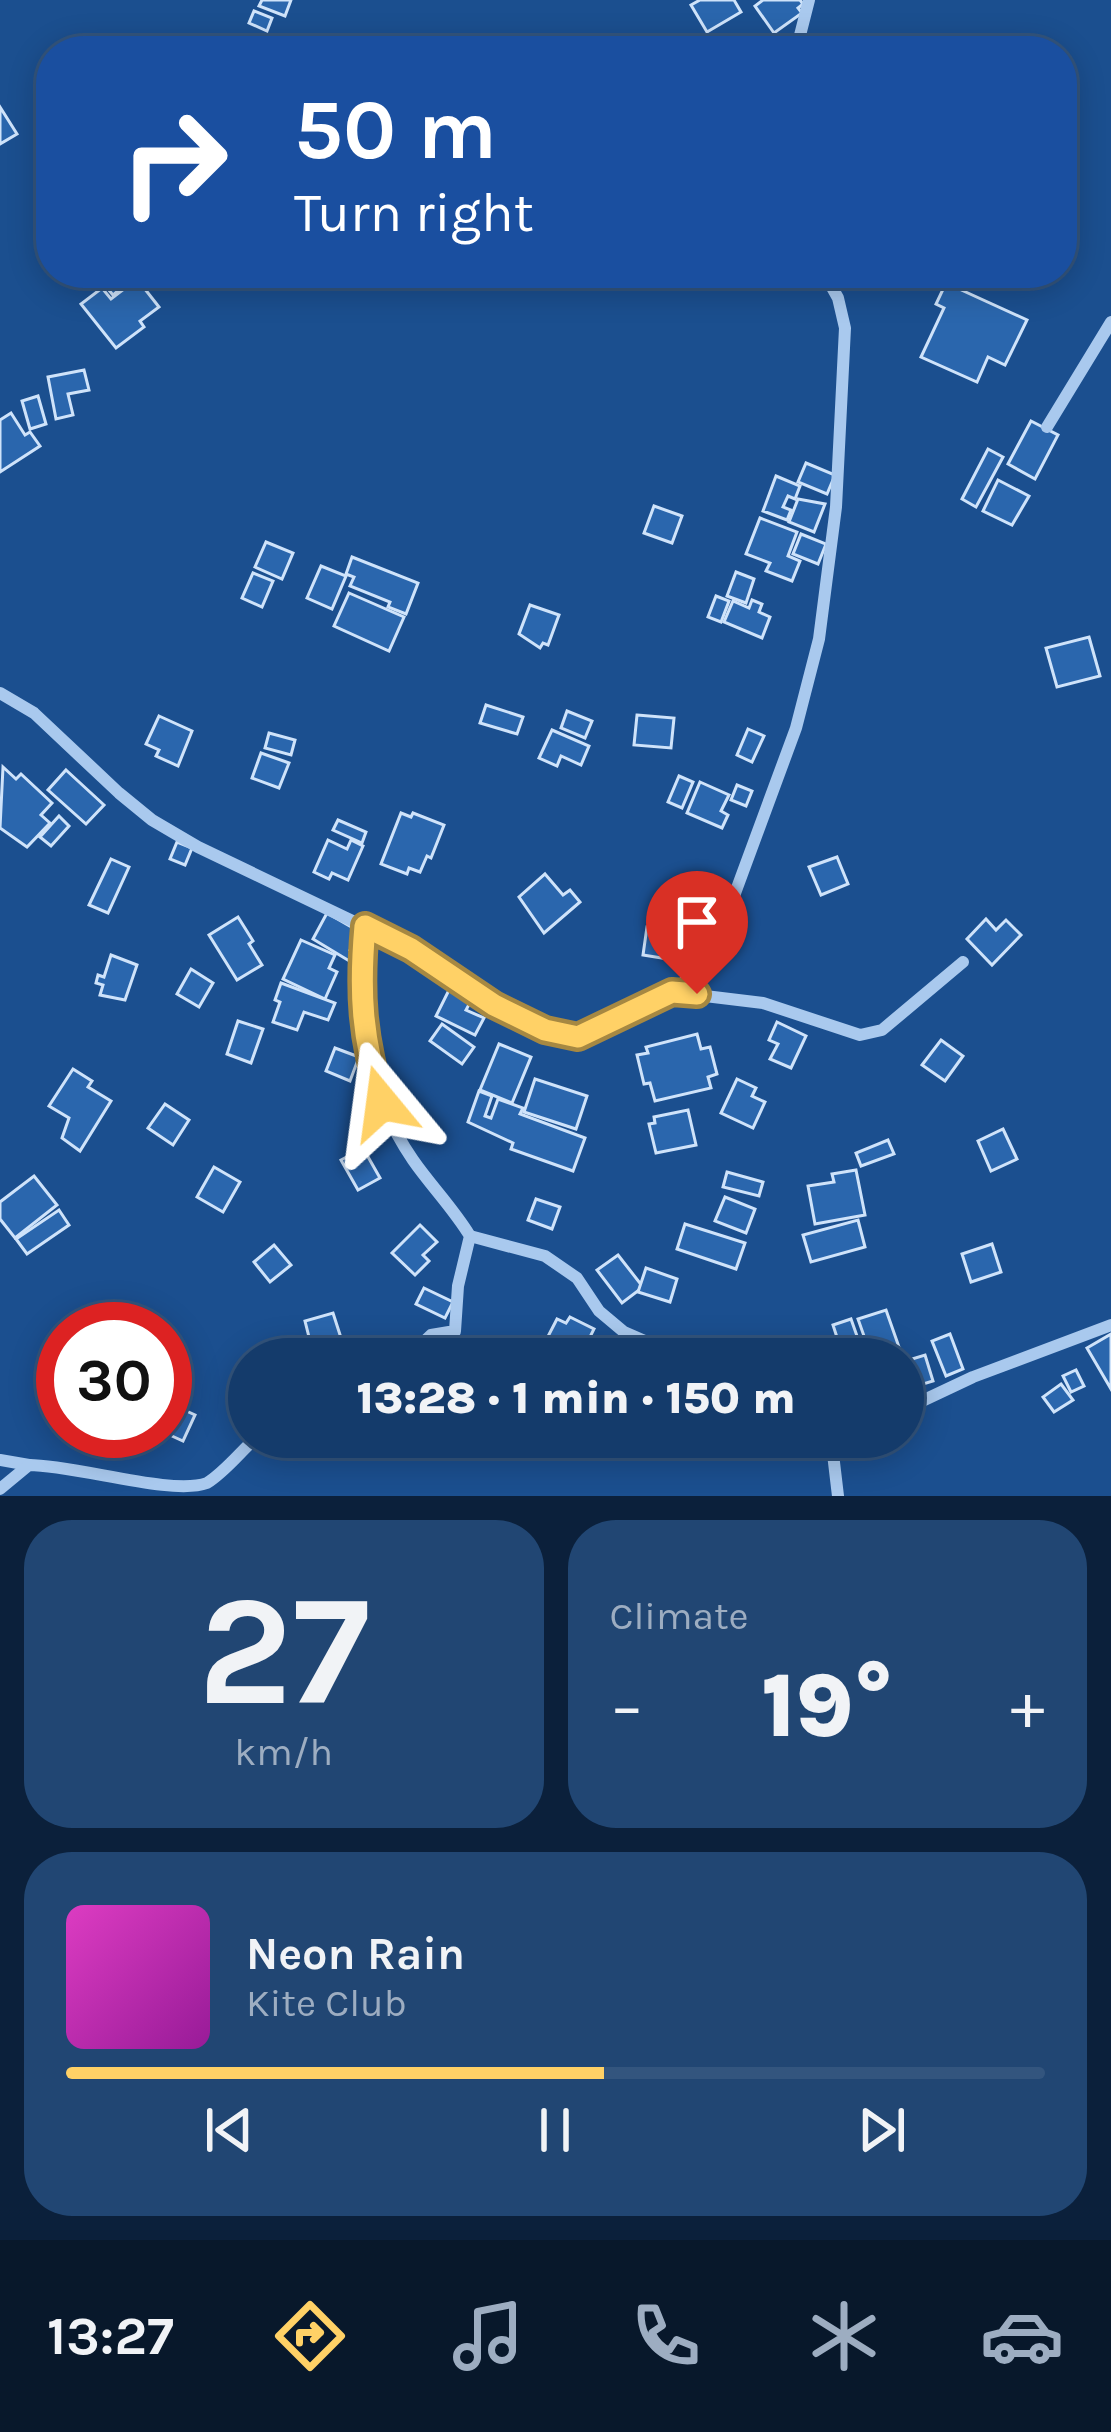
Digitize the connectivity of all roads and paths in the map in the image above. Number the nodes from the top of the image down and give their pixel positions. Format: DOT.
graph roads {
  1 [pos="809,0"];
  2 [pos="800,36"];
  3 [pos="832,288"];
  4 [pos="1111,322"];
  5 [pos="1047,427"];
  6 [pos="0,693"];
  7 [pos="365,926"];
  8 [pos="963,962"];
  9 [pos="672,992"];
  10 [pos="470,1236"];
  11 [pos="1111,1325"];
  12 [pos="428,1338"];
  13 [pos="638,1338"];
  14 [pos="924,1400"];
  15 [pos="237,1458"];
  16 [pos="837,1458"];
  17 [pos="0,1460"];
  18 [pos="29,1466"];
  19 [pos="0,1489"];
  20 [pos="207,1490"];
  21 [pos="838,1496"];
  1 -- 2 [label="street"];
  3 -- 9 [label="street"];
  4 -- 5 [label="street"];
  6 -- 7 [label="street"];
  7 -- 9 [label="street"];
  7 -- 10 [label="street"];
  8 -- 9 [label="street"];
  10 -- 12 [label="street"];
  10 -- 13 [label="street"];
  11 -- 14 [label="street"];
  15 -- 20 [label="street"];
  16 -- 21 [label="street"];
  17 -- 18 [label="street"];
  18 -- 19 [label="street"];
  18 -- 20 [label="street"];
}
